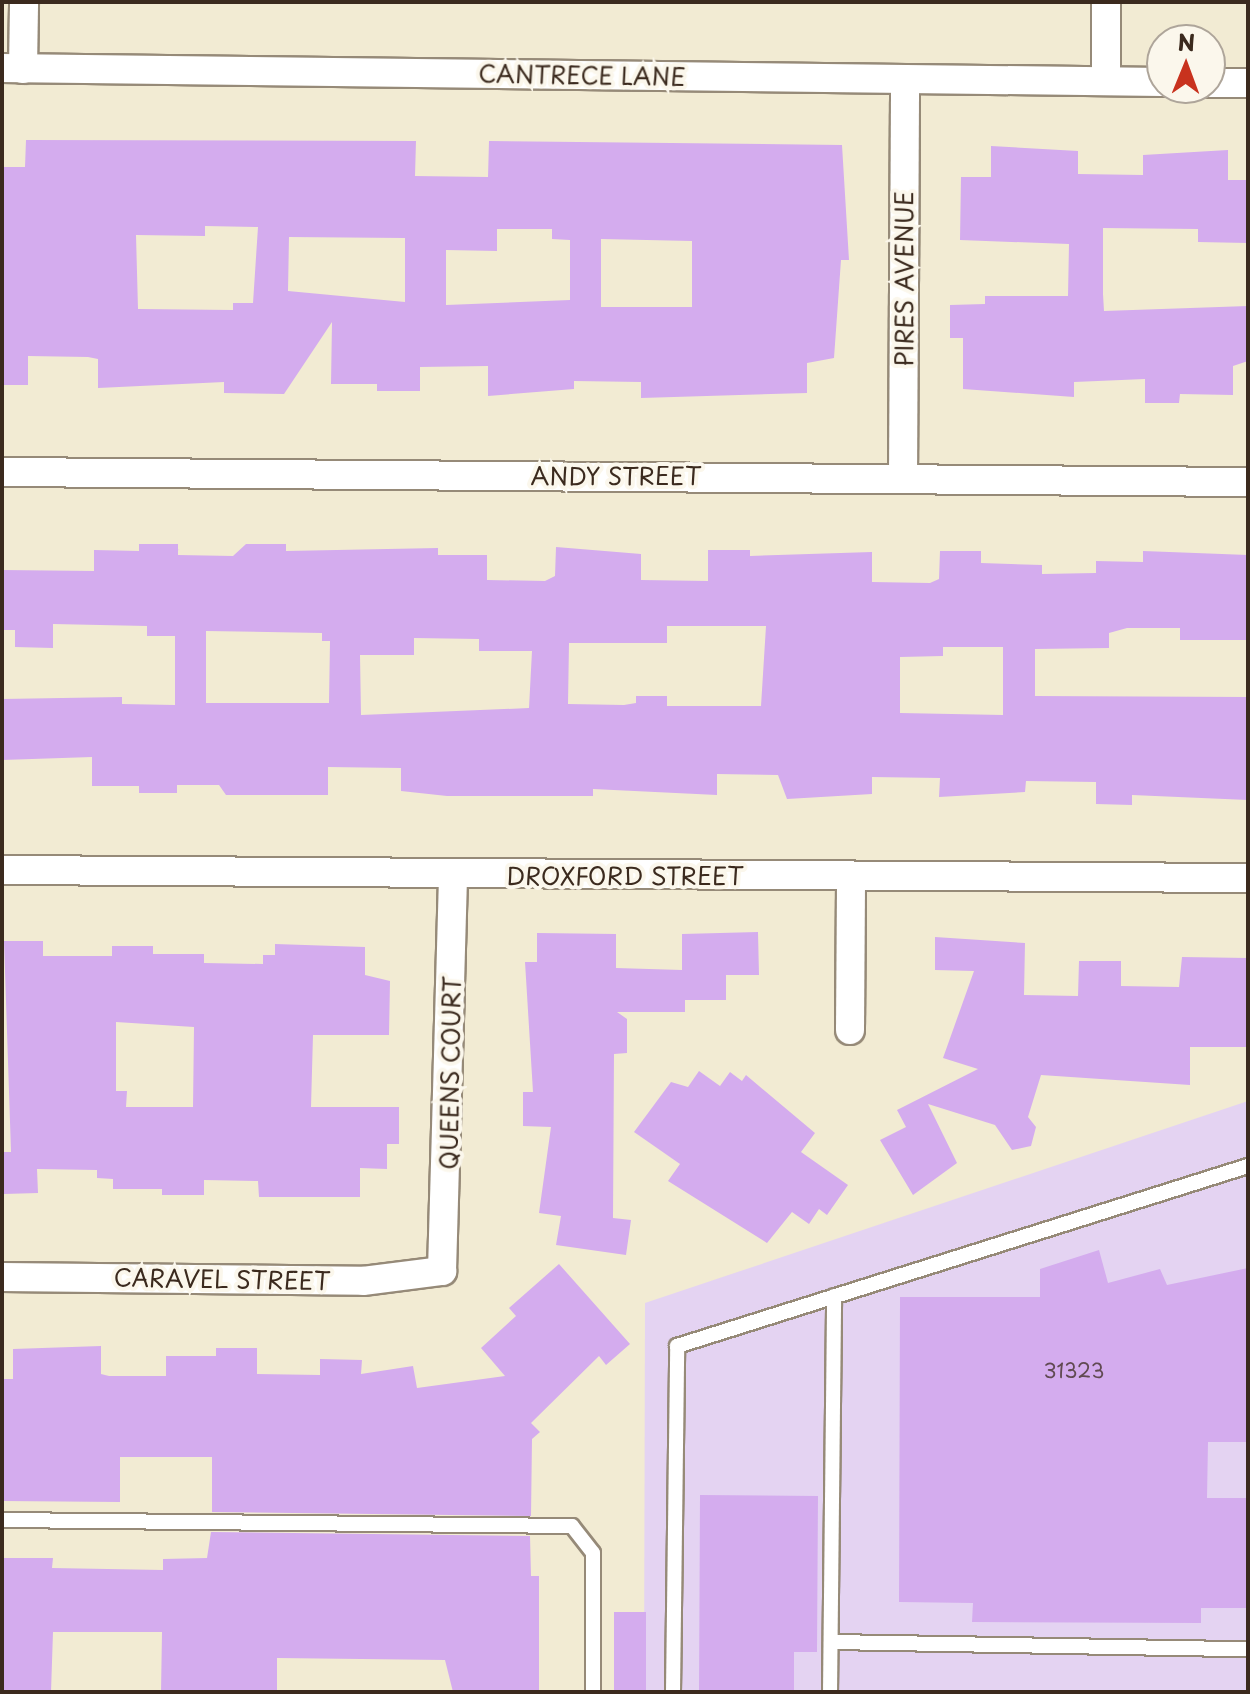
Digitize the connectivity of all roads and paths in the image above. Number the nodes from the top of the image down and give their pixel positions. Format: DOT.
graph roads {
  1 [pos="24,2"];
  2 [pos="1106,2"];
  3 [pos="13,69"];
  4 [pos="905,79"];
  5 [pos="1106,81"];
  6 [pos="1146,82"];
  7 [pos="1226,83"];
  8 [pos="1248,83"];
  9 [pos="2,472"];
  10 [pos="903,478"];
  11 [pos="1239,481"];
  12 [pos="2,870"];
  13 [pos="453,875"];
  14 [pos="851,876"];
  15 [pos="1248,878"];
  16 [pos="850,1030"];
  17 [pos="1245,1172"];
  18 [pos="442,1271"];
  19 [pos="2,1277"];
  20 [pos="834,1296"];
  21 [pos="2,1520"];
  22 [pos="831,1642"];
  23 [pos="1248,1649"];
  24 [pos="593,1692"];
  25 [pos="673,1692"];
  26 [pos="830,1692"];
  1 -- 3 [label="street"];
  2 -- 5 [label="street"];
  3 -- 4 [label="street, CANTRECE LANE"];
  4 -- 5 [label="street, CANTRECE LANE"];
  4 -- 10 [label="street, PIRES AVENUE"];
  5 -- 6 [label="street, CANTRECE LANE"];
  7 -- 8 [label="street"];
  9 -- 10 [label="street, ANDY STREET"];
  10 -- 11 [label="street, ANDY STREET"];
  12 -- 13 [label="street, DROXFORD STREET"];
  13 -- 14 [label="street, DROXFORD STREET"];
  13 -- 18 [label="street, QUEENS COURT"];
  14 -- 15 [label="street, DROXFORD STREET"];
  14 -- 16 [label="street"];
  17 -- 20 [label="lane"];
  18 -- 19 [label="street, CARAVEL STREET"];
  20 -- 22 [label="lane"];
  20 -- 25 [label="lane"];
  21 -- 24 [label="lane"];
  22 -- 23 [label="lane"];
  22 -- 26 [label="lane"];
}
